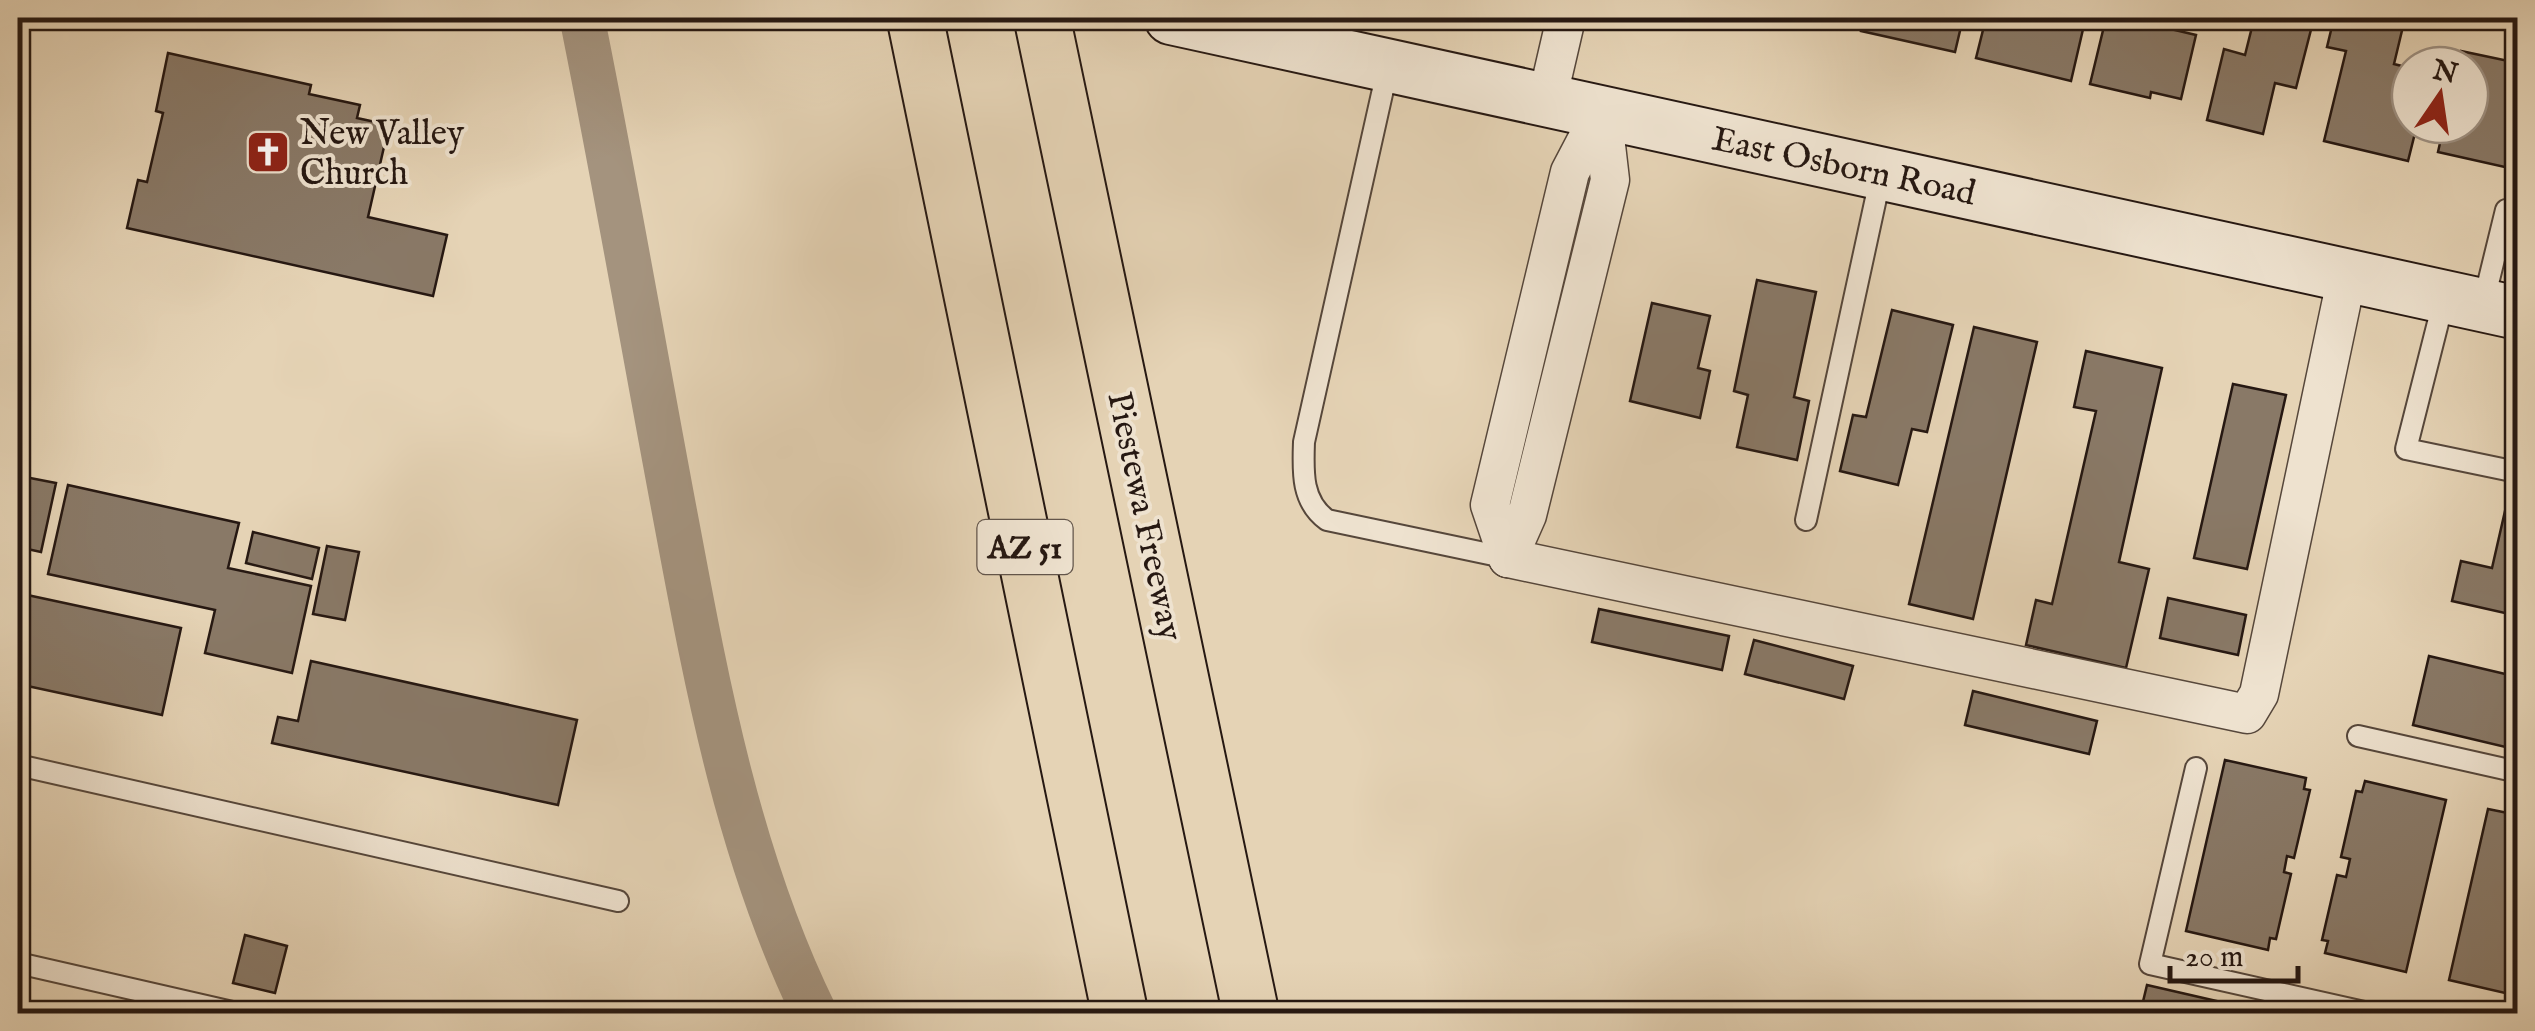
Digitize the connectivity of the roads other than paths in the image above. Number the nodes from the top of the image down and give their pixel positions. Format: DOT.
graph roads {
  1 [pos="916,18"];
  2 [pos="1042,18"];
  3 [pos="1171,18"];
  4 [pos="1566,18"];
  5 [pos="1388,68"];
  6 [pos="1547,100"];
  7 [pos="1602,111"];
  8 [pos="1881,172"];
  9 [pos="2506,210"];
  10 [pos="2347,276"];
  11 [pos="2482,305"];
  12 [pos="2512,471"];
  13 [pos="1806,520"];
  14 [pos="1508,558"];
  15 [pos="2358,736"];
  16 [pos="18,765"];
  17 [pos="2196,768"];
  18 [pos="2518,772"];
  19 [pos="618,901"];
  20 [pos="18,963"];
  21 [pos="241,1014"];
  22 [pos="1120,1014"];
  23 [pos="1251,1014"];
  24 [pos="2373,1014"];
  1 -- 22 [label="highway, AZ 51"];
  2 -- 23 [label="highway, Piestewa Freeway"];
  3 -- 5 [label="main road, East Osborn Road"];
  4 -- 6 [label="street"];
  5 -- 6 [label="main road, East Osborn Road"];
  5 -- 14 [label="lane"];
  6 -- 7 [label="main road, East Osborn Road"];
  7 -- 8 [label="main road, East Osborn Road"];
  7 -- 14 [label="street"];
  8 -- 10 [label="main road, East Osborn Road"];
  8 -- 13 [label="lane"];
  9 -- 11 [label="lane"];
  10 -- 11 [label="main road, East Osborn Road"];
  10 -- 14 [label="street"];
  11 -- 12 [label="lane"];
  15 -- 18 [label="lane"];
  16 -- 19 [label="lane"];
  17 -- 24 [label="lane"];
  20 -- 21 [label="lane"];
}
